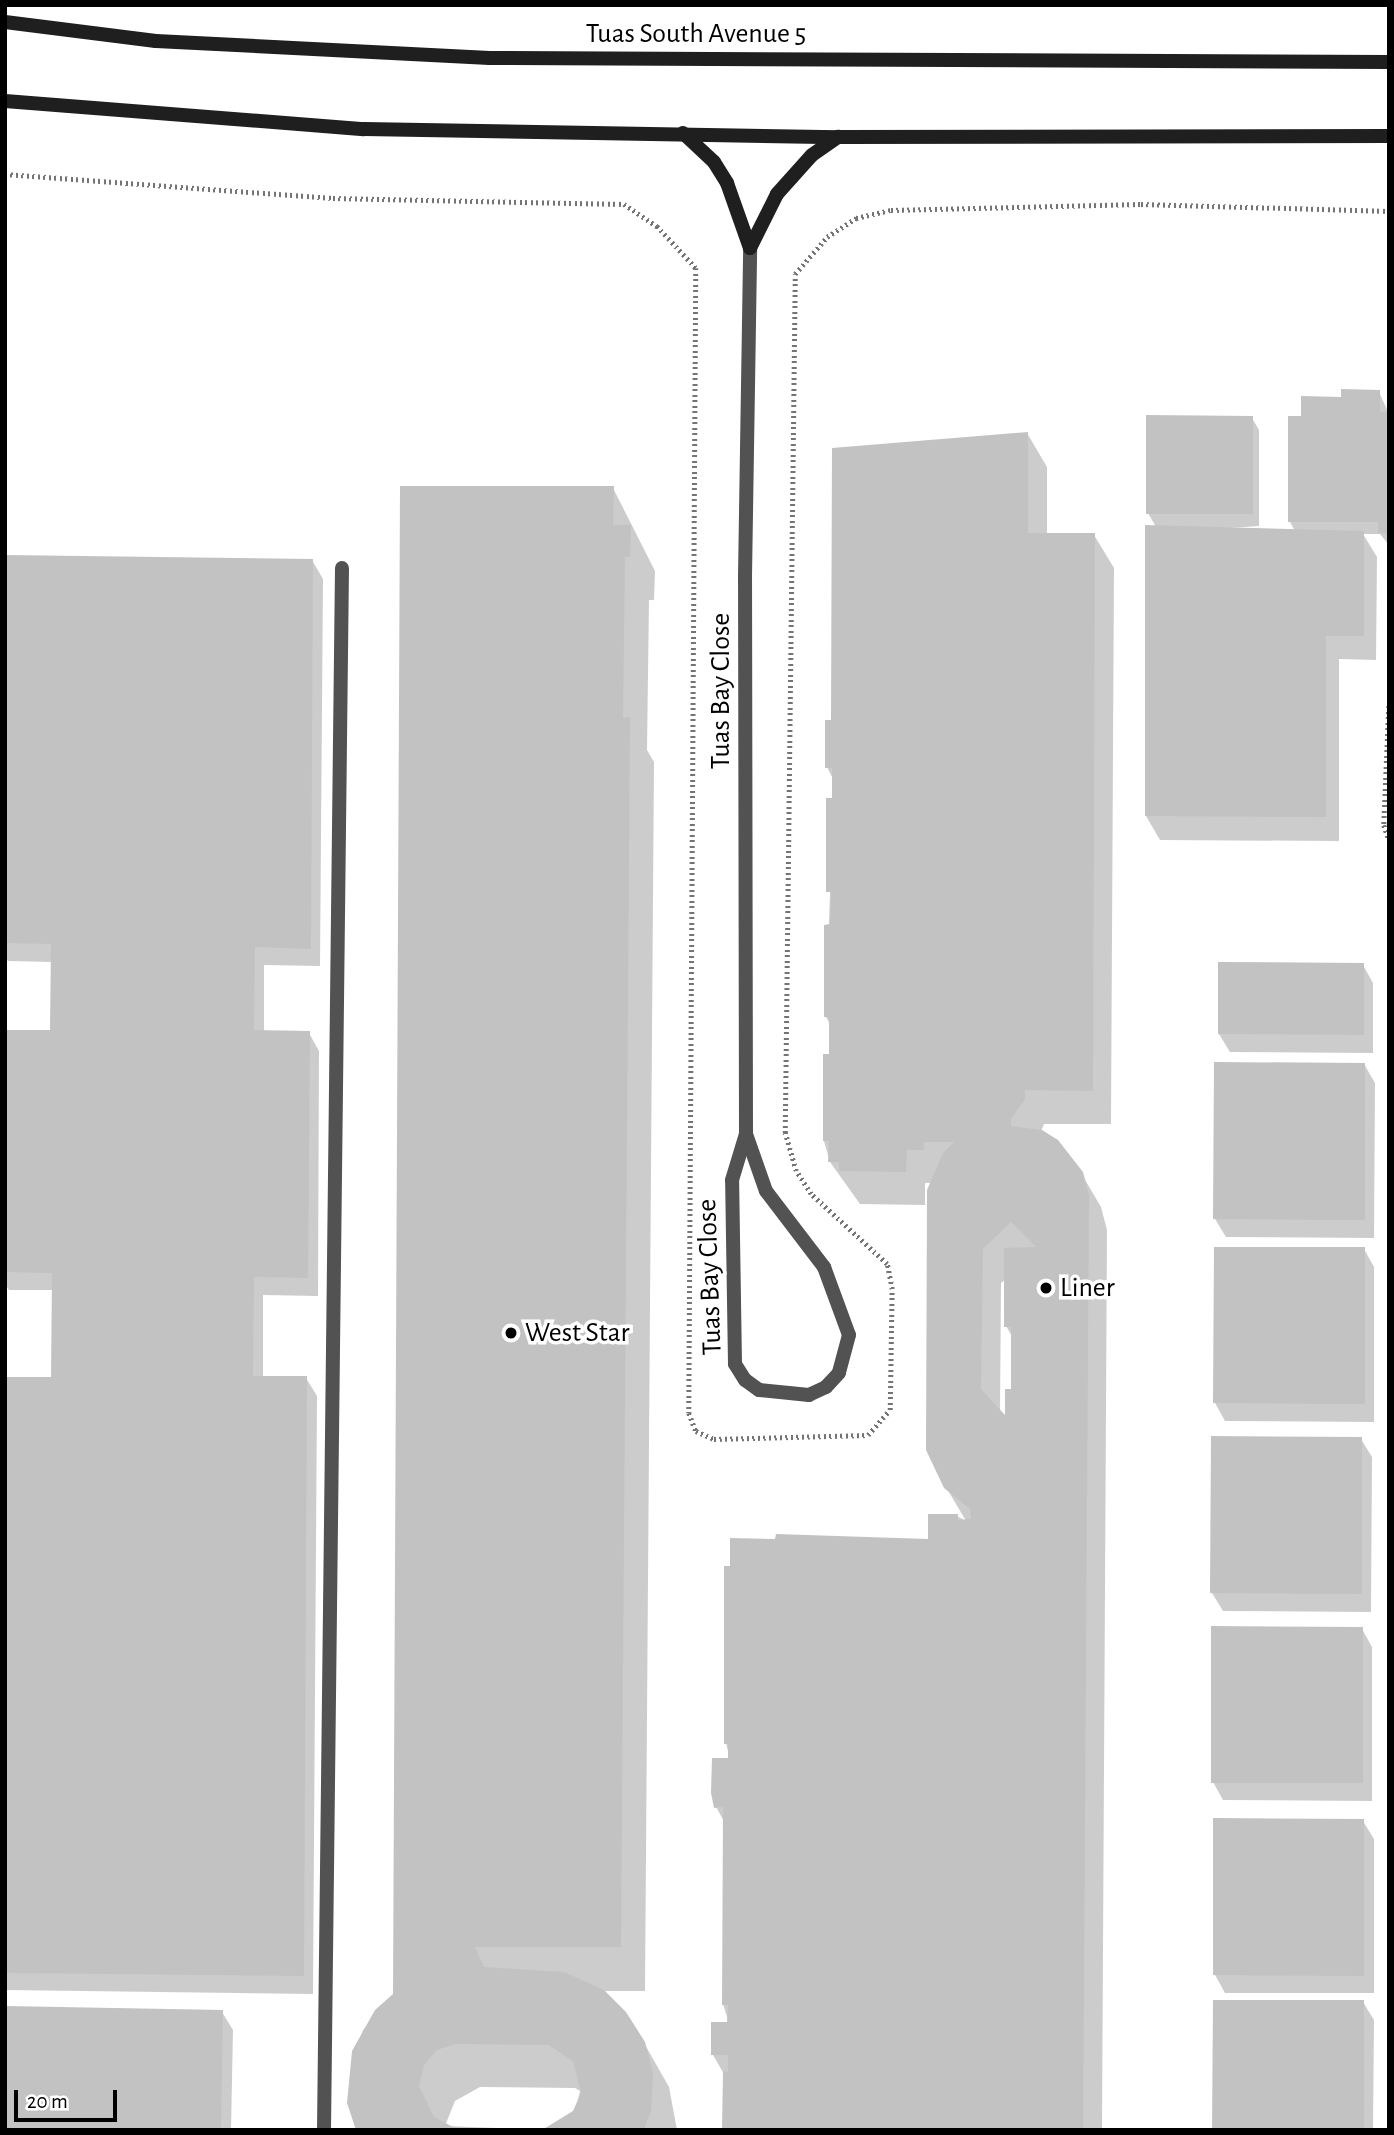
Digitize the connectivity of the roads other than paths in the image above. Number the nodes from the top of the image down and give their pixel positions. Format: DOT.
graph roads {
  1 [pos="5,22"];
  2 [pos="1389,62"];
  3 [pos="5,101"];
  4 [pos="683,133"];
  5 [pos="838,136"];
  6 [pos="1389,136"];
  7 [pos="750,248"];
  8 [pos="342,568"];
  9 [pos="746,1134"];
  10 [pos="324,2130"];
  1 -- 2 [label="street, Tuas South Avenue 5"];
  3 -- 4 [label="street"];
  4 -- 5 [label="street"];
  4 -- 7 [label="street"];
  5 -- 6 [label="street"];
  5 -- 7 [label="street"];
  7 -- 9 [label="street, Tuas Bay Close"];
  8 -- 10 [label="street"];
  9 -- 9 [label="street, Tuas Bay Close"];
}
